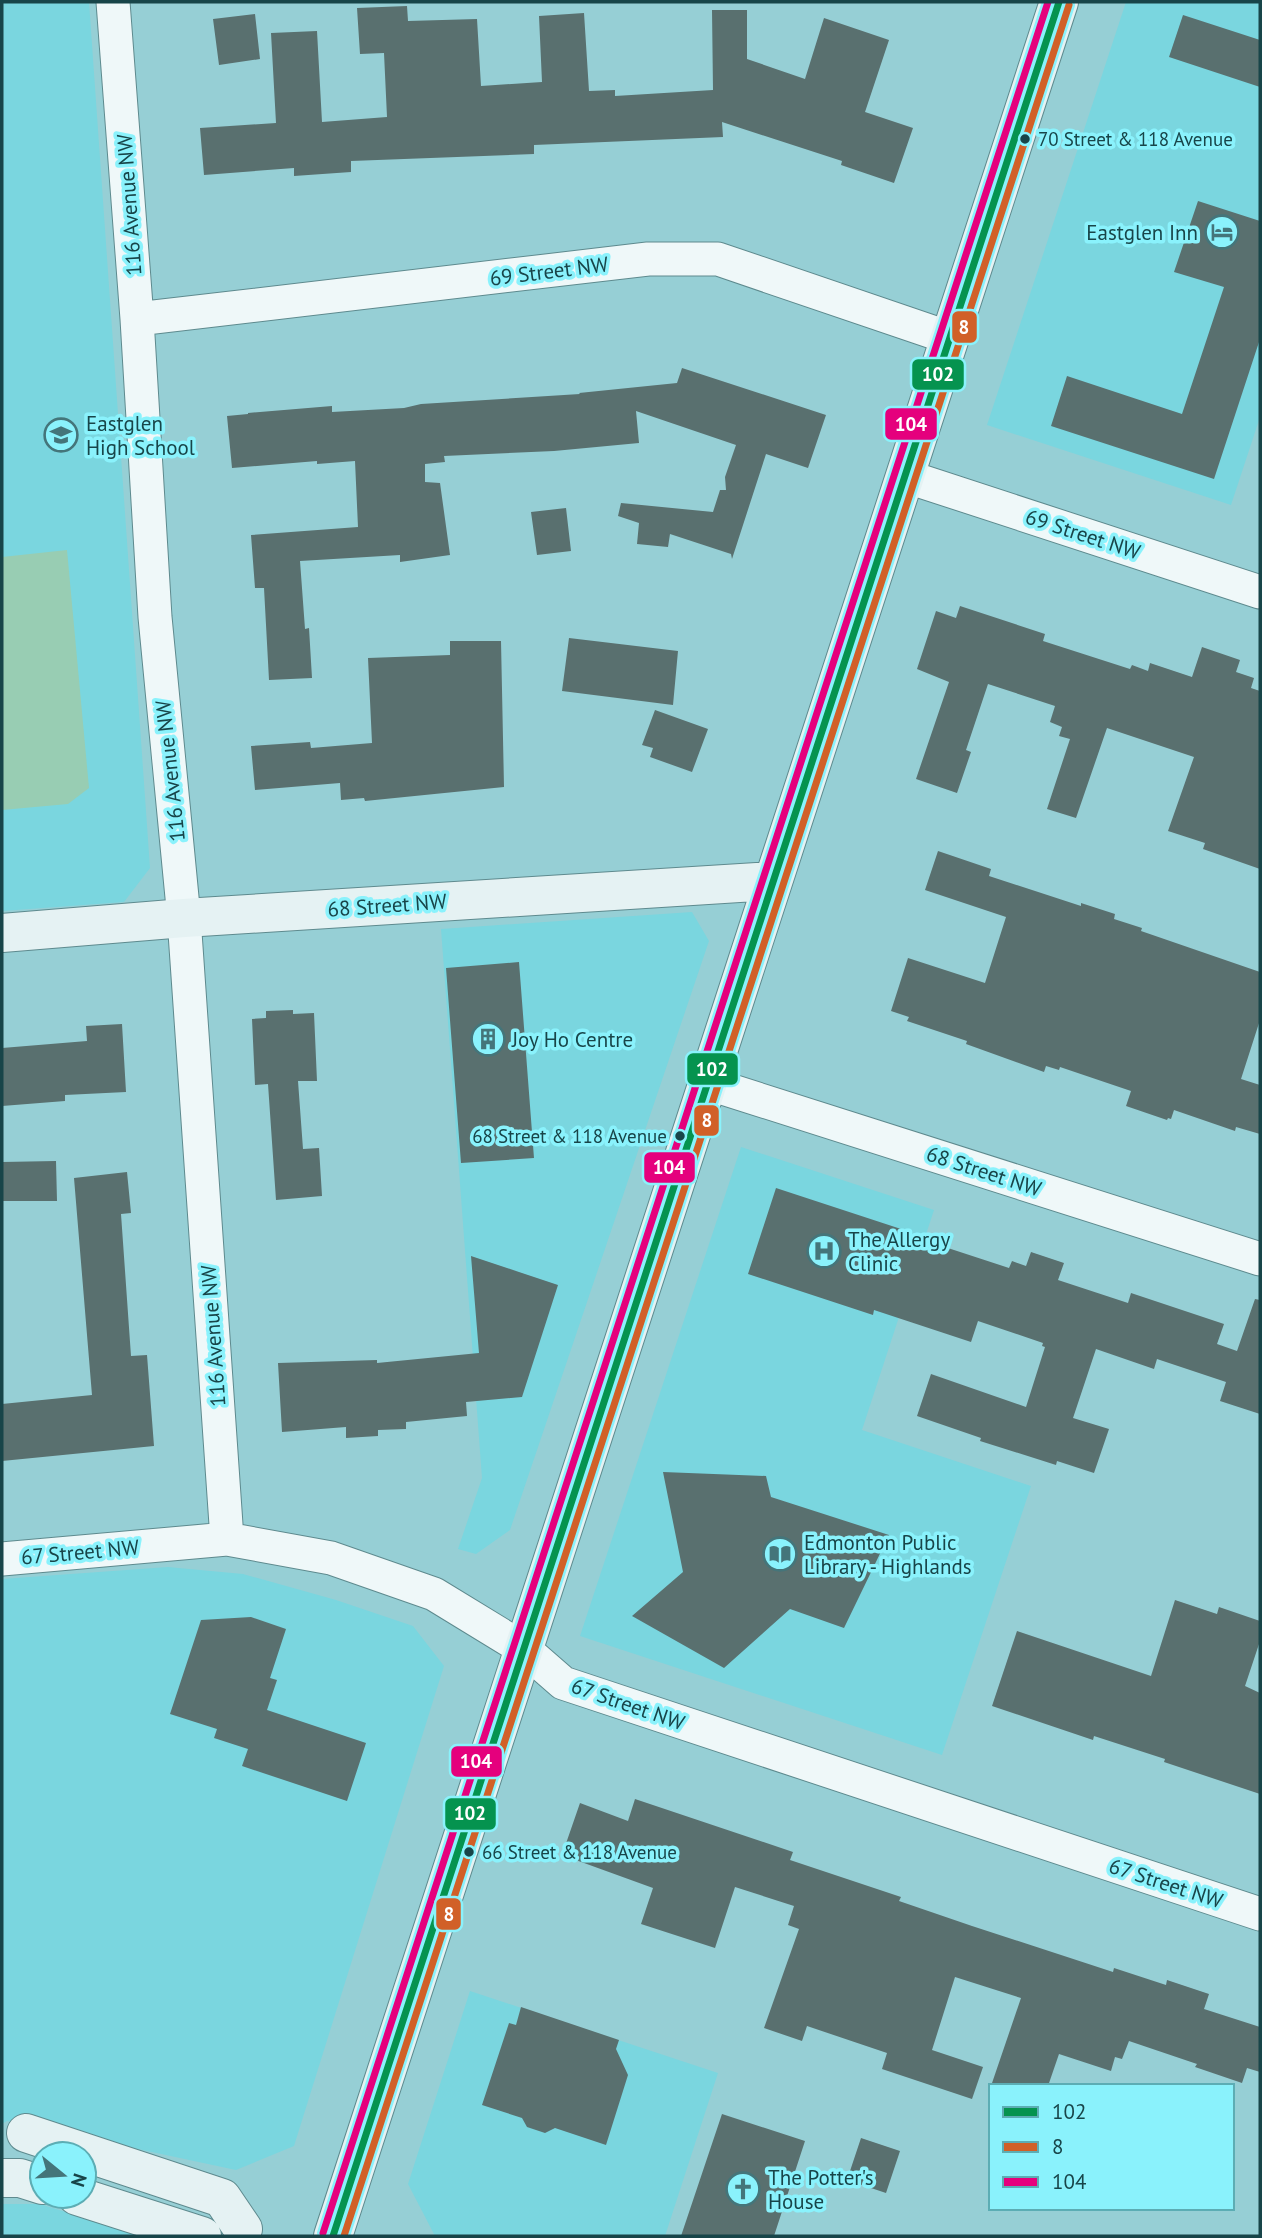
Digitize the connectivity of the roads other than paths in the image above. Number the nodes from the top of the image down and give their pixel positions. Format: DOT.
graph roads {
  1 [pos="113,2"];
  2 [pos="1059,2"];
  3 [pos="137,319"];
  4 [pos="950,338"];
  5 [pos="905,476"];
  6 [pos="1260,592"];
  7 [pos="773,881"];
  8 [pos="184,918"];
  9 [pos="2,933"];
  10 [pos="707,1083"];
  11 [pos="1260,1259"];
  12 [pos="227,1539"];
  13 [pos="2,1559"];
  14 [pos="524,1649"];
  15 [pos="1260,1914"];
  16 [pos="26,2133"];
  17 [pos="2,2178"];
  18 [pos="28,2181"];
  19 [pos="98,2203"];
  20 [pos="240,2234"];
  21 [pos="202,2236"];
  22 [pos="333,2236"];
  1 -- 3 [label="street, 116 Avenue NW"];
  2 -- 4 [label="main road"];
  3 -- 4 [label="street, 69 Street NW"];
  3 -- 8 [label="street, 116 Avenue NW"];
  4 -- 5 [label="main road"];
  5 -- 6 [label="street, 69 Street NW"];
  5 -- 7 [label="main road"];
  7 -- 8 [label="main road, 68 Street NW"];
  7 -- 10 [label="main road"];
  8 -- 9 [label="main road, 68 Street NW"];
  8 -- 12 [label="street, 116 Avenue NW"];
  10 -- 11 [label="street, 68 Street NW"];
  10 -- 14 [label="main road"];
  12 -- 13 [label="street, 67 Street NW"];
  12 -- 14 [label="street, 67 Street NW"];
  14 -- 15 [label="street, 67 Street NW"];
  14 -- 22 [label="main road"];
  16 -- 20 [label="main road"];
  17 -- 18 [label="main road"];
  19 -- 21 [label="main road"];
}
